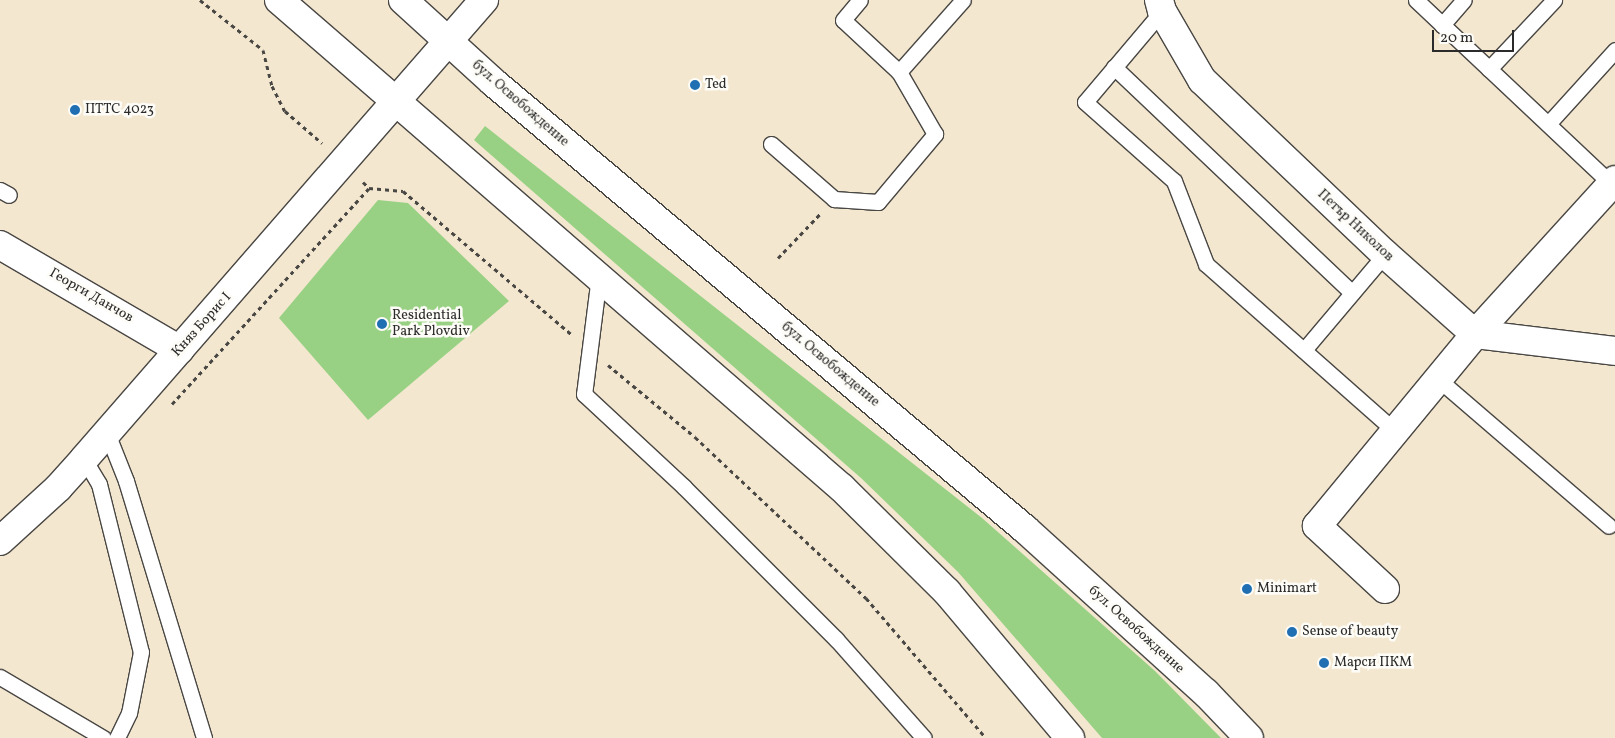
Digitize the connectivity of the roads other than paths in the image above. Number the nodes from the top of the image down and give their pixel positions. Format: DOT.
graph roads {
  1 [pos="279,0"];
  2 [pos="404,0"];
  3 [pos="484,0"];
  4 [pos="860,0"];
  5 [pos="963,0"];
  6 [pos="1416,0"];
  7 [pos="1464,0"];
  8 [pos="1554,0"];
  9 [pos="1161,6"];
  10 [pos="1442,25"];
  11 [pos="448,42"];
  12 [pos="1615,50"];
  13 [pos="1114,67"];
  14 [pos="1489,69"];
  15 [pos="899,72"];
  16 [pos="396,102"];
  17 [pos="1548,124"];
  18 [pos="771,144"];
  19 [pos="1613,182"];
  20 [pos="0,245"];
  21 [pos="1384,254"];
  22 [pos="599,276"];
  23 [pos="1352,293"];
  24 [pos="1475,334"];
  25 [pos="180,350"];
  26 [pos="1304,350"];
  27 [pos="1615,351"];
  28 [pos="1438,379"];
  29 [pos="1395,431"];
  30 [pos="107,433"];
  31 [pos="84,459"];
  32 [pos="1609,526"];
  33 [pos="0,541"];
  34 [pos="1385,589"];
  35 [pos="0,676"];
  36 [pos="104,738"];
  37 [pos="117,738"];
  38 [pos="204,738"];
  39 [pos="924,738"];
  40 [pos="1070,738"];
  41 [pos="1249,738"];
  1 -- 16 [label="main road"];
  2 -- 11 [label="main road, бул. Освобождение"];
  3 -- 11 [label="main road, Княз Борис I"];
  4 -- 15 [label="lane"];
  5 -- 15 [label="lane"];
  6 -- 10 [label="lane"];
  7 -- 10 [label="lane"];
  8 -- 14 [label="lane"];
  9 -- 13 [label="lane"];
  9 -- 21 [label="main road, Петър Николов"];
  10 -- 14 [label="lane"];
  11 -- 16 [label="main road, Княз Борис I"];
  11 -- 41 [label="main road, бул. Освобождение"];
  12 -- 17 [label="lane"];
  13 -- 23 [label="lane"];
  13 -- 26 [label="lane"];
  14 -- 17 [label="lane"];
  15 -- 18 [label="lane"];
  16 -- 22 [label="main road"];
  16 -- 25 [label="main road, Княз Борис I"];
  17 -- 19 [label="lane"];
  19 -- 24 [label="main road"];
  20 -- 25 [label="main road, Георги Данчов"];
  21 -- 23 [label="lane"];
  21 -- 24 [label="main road, Петър Николов"];
  22 -- 39 [label="lane"];
  22 -- 40 [label="main road"];
  23 -- 26 [label="lane"];
  24 -- 27 [label="main road"];
  24 -- 28 [label="main road"];
  25 -- 30 [label="main road, Княз Борис I"];
  26 -- 29 [label="lane"];
  28 -- 29 [label="main road"];
  28 -- 32 [label="lane"];
  29 -- 34 [label="main road"];
  30 -- 31 [label="main road, Княз Борис I"];
  30 -- 38 [label="lane"];
  31 -- 33 [label="main road, Княз Борис I"];
  31 -- 37 [label="lane"];
  35 -- 36 [label="lane"];
}
